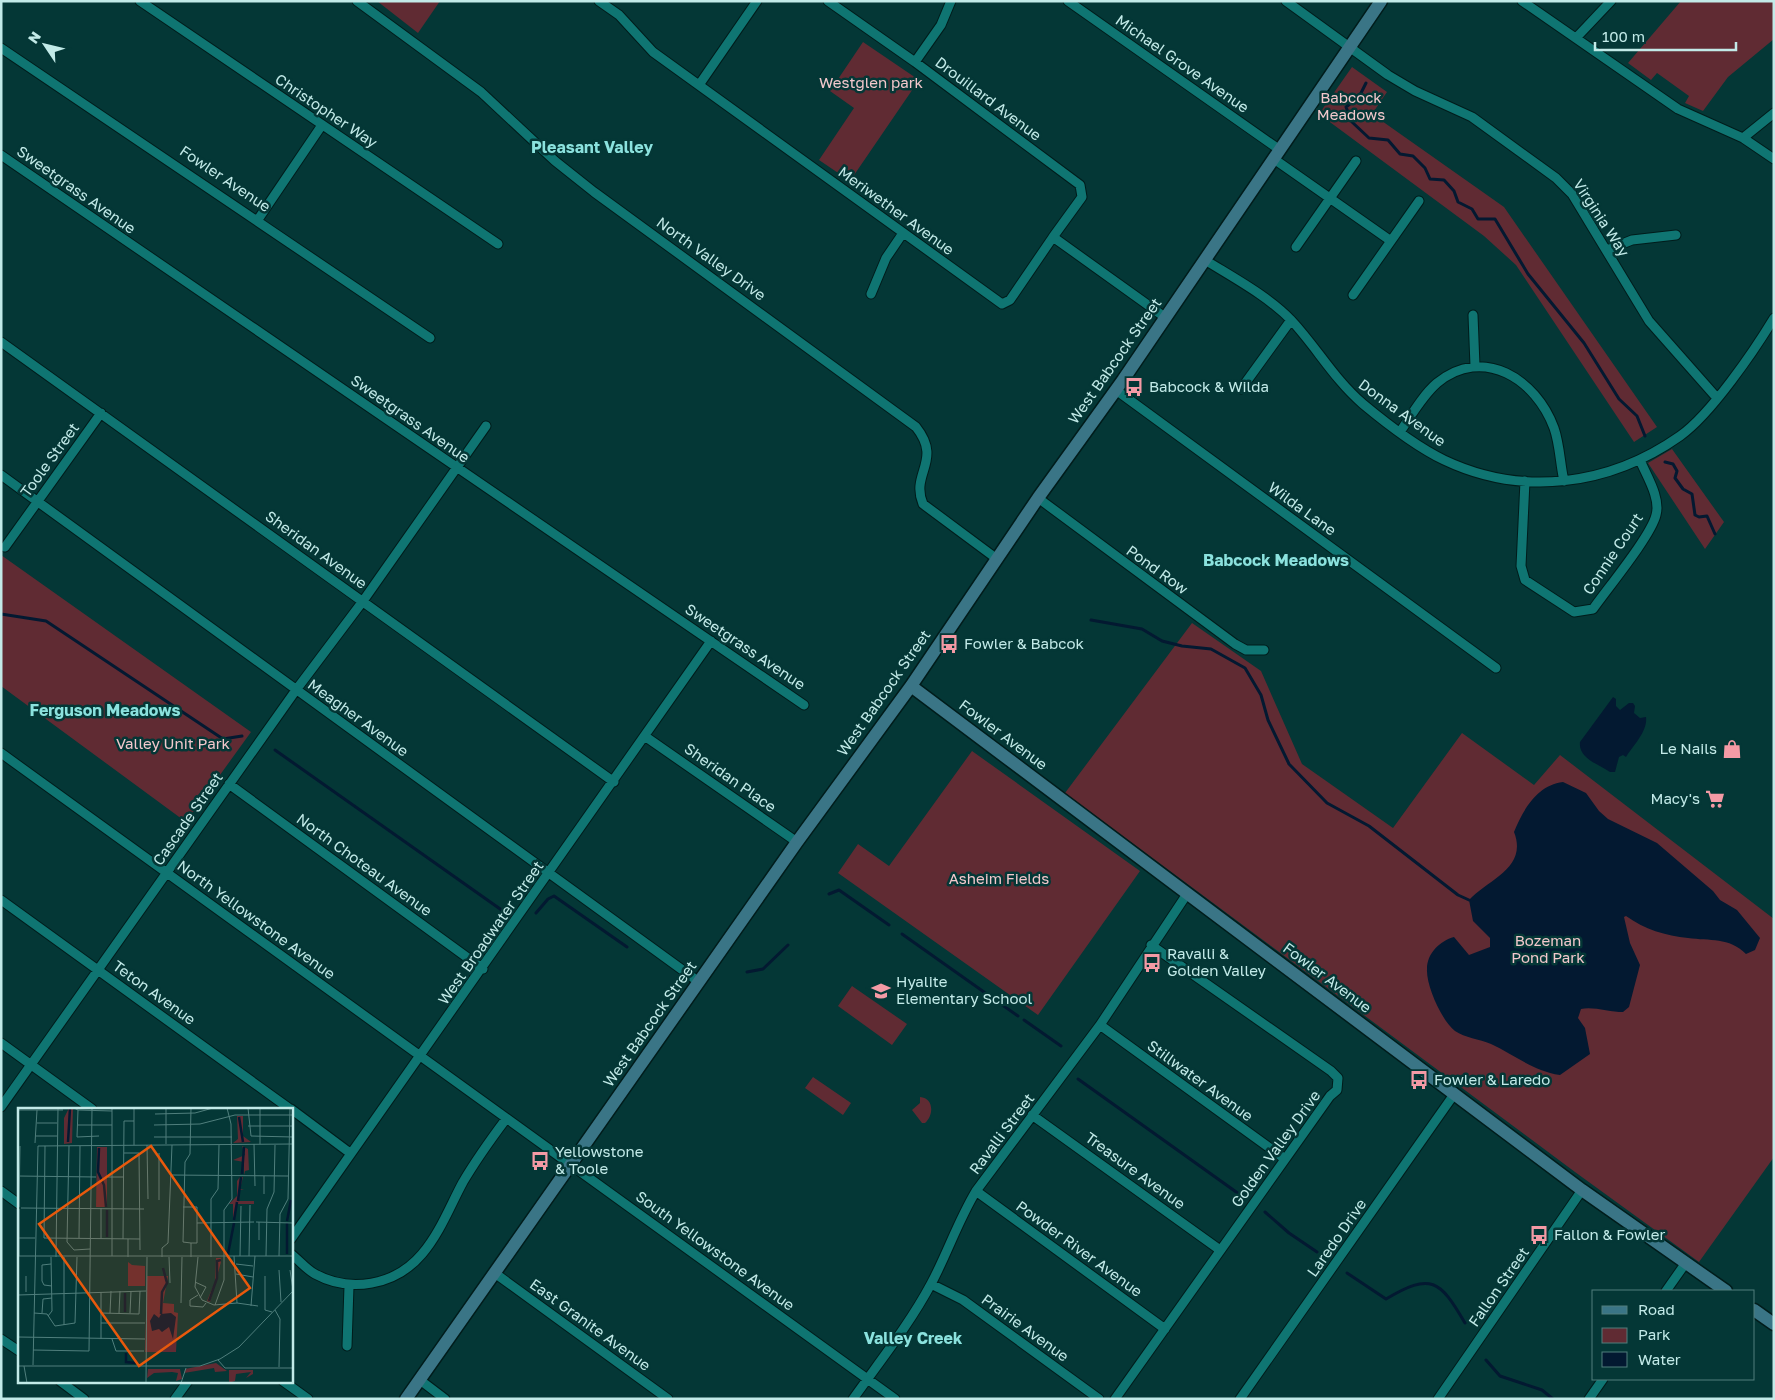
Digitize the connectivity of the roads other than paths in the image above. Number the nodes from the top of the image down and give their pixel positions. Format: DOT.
graph roads {
  1 [pos="140,1"];
  2 [pos="599,1"];
  3 [pos="758,1"];
  4 [pos="828,1"];
  5 [pos="951,1"];
  6 [pos="1068,1"];
  7 [pos="1286,1"];
  8 [pos="1380,1"];
  9 [pos="1522,1"];
  10 [pos="1611,1"];
  11 [pos="361,3"];
  12 [pos="1576,38"];
  13 [pos="1349,47"];
  14 [pos="1,48"];
  15 [pos="915,62"];
  16 [pos="699,85"];
  17 [pos="1774,113"];
  18 [pos="322,124"];
  19 [pos="1743,138"];
  20 [pos="1277,154"];
  21 [pos="1,155"];
  22 [pos="1774,159"];
  23 [pos="1356,161"];
  24 [pos="1330,198"];
  25 [pos="1418,201"];
  26 [pos="257,221"];
  27 [pos="903,233"];
  28 [pos="1676,235"];
  29 [pos="1053,237"];
  30 [pos="1391,241"];
  31 [pos="498,244"];
  32 [pos="1296,247"];
  33 [pos="1607,250"];
  34 [pos="1205,260"];
  35 [pos="871,294"];
  36 [pos="1354,295"];
  37 [pos="1473,314"];
  38 [pos="1166,318"];
  39 [pos="1774,318"];
  40 [pos="1291,320"];
  41 [pos="430,338"];
  42 [pos="1,342"];
  43 [pos="1475,366"];
  44 [pos="1241,389"];
  45 [pos="1116,390"];
  46 [pos="1717,398"];
  47 [pos="101,413"];
  48 [pos="486,426"];
  49 [pos="1400,432"];
  50 [pos="1640,460"];
  51 [pos="457,468"];
  52 [pos="1,475"];
  53 [pos="1524,481"];
  54 [pos="1564,481"];
  55 [pos="1038,498"];
  56 [pos="37,500"];
  57 [pos="5,548"];
  58 [pos="997,559"];
  59 [pos="363,601"];
  60 [pos="712,641"];
  61 [pos="1264,650"];
  62 [pos="1496,668"];
  63 [pos="911,686"];
  64 [pos="296,690"];
  65 [pos="804,705"];
  66 [pos="646,736"];
  67 [pos="1,752"];
  68 [pos="614,782"];
  69 [pos="229,784"];
  70 [pos="798,842"];
  71 [pos="167,872"];
  72 [pos="550,874"];
  73 [pos="1187,894"];
  74 [pos="1,900"];
  75 [pos="1151,945"];
  76 [pos="483,968"];
  77 [pos="99,970"];
  78 [pos="700,982"];
  79 [pos="1100,1025"];
  80 [pos="1,1043"];
  81 [pos="421,1056"];
  82 [pos="31,1064"];
  83 [pos="1455,1093"];
  84 [pos="1,1107"];
  85 [pos="91,1108"];
  86 [pos="290,1108"];
  87 [pos="292,1110"];
  88 [pos="1032,1115"];
  89 [pos="506,1119"];
  90 [pos="350,1152"];
  91 [pos="1285,1159"];
  92 [pos="572,1165"];
  93 [pos="1582,1190"];
  94 [pos="976,1191"];
  95 [pos="1,1192"];
  96 [pos="18,1203"];
  97 [pos="292,1238"];
  98 [pos="1220,1250"];
  99 [pos="292,1255"];
  100 [pos="1685,1264"];
  101 [pos="496,1274"];
  102 [pos="931,1284"];
  103 [pos="349,1286"];
  104 [pos="1667,1290"];
  105 [pos="1724,1290"];
  106 [pos="1755,1311"];
  107 [pos="1774,1324"];
  108 [pos="1165,1329"];
  109 [pos="1,1339"];
  110 [pos="347,1346"];
  111 [pos="18,1350"];
  112 [pos="867,1379"];
  113 [pos="420,1380"];
  114 [pos="1602,1380"];
  115 [pos="61,1382"];
  116 [pos="187,1382"];
  117 [pos="284,1382"];
  118 [pos="84,1399"];
  119 [pos="175,1399"];
  120 [pos="308,1399"];
  121 [pos="406,1399"];
  122 [pos="445,1399"];
  123 [pos="668,1399"];
  124 [pos="853,1399"];
  125 [pos="895,1399"];
  126 [pos="1099,1399"];
  127 [pos="1115,1399"];
  128 [pos="1240,1399"];
  129 [pos="1438,1399"];
  130 [pos="1589,1399"];
  1 -- 18 [label="street, Christopher Way"];
  2 -- 16 [label="street, Meriwether Avenue"];
  3 -- 16 [label="street"];
  4 -- 15 [label="street, Drouillard Avenue"];
  5 -- 15 [label="street"];
  6 -- 20 [label="street, Michael Grove Avenue"];
  7 -- 13 [label="street, Virginia Way"];
  8 -- 13 [label="street, West Babcock Street"];
  9 -- 12 [label="street"];
  10 -- 12 [label="street"];
  11 -- 58 [label="street, North Valley Drive"];
  12 -- 19 [label="street"];
  13 -- 20 [label="street, West Babcock Street"];
  13 -- 33 [label="street, Virginia Way"];
  14 -- 26 [label="street, Fowler Avenue"];
  15 -- 29 [label="street, Drouillard Avenue"];
  16 -- 27 [label="street, Meriwether Avenue"];
  17 -- 19 [label="street"];
  18 -- 26 [label="street"];
  18 -- 31 [label="street, Christopher Way"];
  19 -- 22 [label="street"];
  20 -- 24 [label="street, Michael Grove Avenue"];
  20 -- 34 [label="street, West Babcock Street"];
  21 -- 51 [label="street, Sweetgrass Avenue"];
  23 -- 24 [label="street"];
  24 -- 30 [label="street, Michael Grove Avenue"];
  24 -- 32 [label="street"];
  25 -- 30 [label="street"];
  26 -- 41 [label="street, Fowler Avenue"];
  27 -- 29 [label="street, Meriwether Avenue"];
  27 -- 35 [label="street"];
  28 -- 33 [label="street"];
  29 -- 38 [label="street"];
  30 -- 36 [label="street"];
  33 -- 46 [label="street, Virginia Way"];
  34 -- 38 [label="street, West Babcock Street"];
  34 -- 40 [label="street, Donna Avenue"];
  37 -- 43 [label="street"];
  38 -- 45 [label="street, West Babcock Street"];
  39 -- 46 [label="street, Donna Avenue"];
  40 -- 44 [label="street"];
  40 -- 49 [label="street, Donna Avenue"];
  42 -- 47 [label="street, Sheridan Avenue"];
  43 -- 49 [label="street"];
  43 -- 54 [label="street"];
  45 -- 55 [label="street, West Babcock Street"];
  45 -- 62 [label="street, Wilda Lane"];
  46 -- 50 [label="street, Donna Avenue"];
  47 -- 56 [label="street, Toole Street"];
  47 -- 59 [label="street, Sheridan Avenue"];
  48 -- 51 [label="street, Cascade Street"];
  49 -- 53 [label="street, Donna Avenue"];
  50 -- 53 [label="street, Connie Court"];
  50 -- 54 [label="street, Donna Avenue"];
  51 -- 59 [label="street, Cascade Street"];
  51 -- 60 [label="street, Sweetgrass Avenue"];
  52 -- 56 [label="street, Meagher Avenue"];
  53 -- 54 [label="street, Donna Avenue"];
  55 -- 58 [label="street, West Babcock Street"];
  55 -- 61 [label="street, Pond Row"];
  56 -- 57 [label="street, Toole Street"];
  56 -- 64 [label="street, Meagher Avenue"];
  58 -- 63 [label="street, West Babcock Street"];
  59 -- 64 [label="street, Cascade Street"];
  59 -- 68 [label="street, Sheridan Avenue"];
  60 -- 65 [label="street, Sweetgrass Avenue"];
  60 -- 66 [label="street, West Broadwater Street"];
  63 -- 70 [label="street, West Babcock Street"];
  63 -- 73 [label="street, Fowler Avenue"];
  64 -- 69 [label="street, Cascade Street"];
  64 -- 72 [label="street, Meagher Avenue"];
  66 -- 68 [label="street, West Broadwater Street"];
  66 -- 70 [label="street, Sheridan Place"];
  67 -- 71 [label="street, North Yellowstone Avenue"];
  68 -- 72 [label="street, West Broadwater Street"];
  69 -- 71 [label="street, Cascade Street"];
  69 -- 76 [label="street, North Choteau Avenue"];
  70 -- 78 [label="street, West Babcock Street"];
  71 -- 77 [label="street, Cascade Street"];
  71 -- 81 [label="street, North Yellowstone Avenue"];
  72 -- 76 [label="street, West Broadwater Street"];
  72 -- 78 [label="street, Meagher Avenue"];
  73 -- 75 [label="street, Ravalli Street"];
  73 -- 83 [label="street, Fowler Avenue"];
  74 -- 77 [label="street, Teton Avenue"];
  75 -- 79 [label="street, Ravalli Street"];
  75 -- 91 [label="street, Golden Valley Drive"];
  76 -- 81 [label="street, West Broadwater Street"];
  77 -- 82 [label="street, Cascade Street"];
  77 -- 86 [label="street, Teton Avenue"];
  78 -- 92 [label="street, West Babcock Street"];
  79 -- 88 [label="street, Ravalli Street"];
  79 -- 91 [label="street, Stillwater Avenue"];
  80 -- 82 [label="street"];
  81 -- 89 [label="street, South Yellowstone Avenue"];
  81 -- 90 [label="street, West Broadwater Street"];
  82 -- 84 [label="street, Cascade Street"];
  82 -- 85 [label="street"];
  83 -- 93 [label="street, Fowler Avenue"];
  83 -- 128 [label="street, Laredo Drive"];
  87 -- 90 [label="street, Teton Avenue"];
  88 -- 94 [label="street, Ravalli Street"];
  88 -- 98 [label="street, Treasure Avenue"];
  89 -- 92 [label="street, South Yellowstone Avenue"];
  89 -- 103 [label="street"];
  90 -- 97 [label="street, West Broadwater Street"];
  91 -- 98 [label="street, Golden Valley Drive"];
  92 -- 101 [label="street, West Babcock Street"];
  92 -- 112 [label="street, South Yellowstone Avenue"];
  93 -- 100 [label="street, Fowler Avenue"];
  93 -- 129 [label="street, Fallon Street"];
  94 -- 102 [label="street, Ravalli Street"];
  94 -- 108 [label="street, Powder River Avenue"];
  95 -- 96 [label="street"];
  98 -- 108 [label="street, Golden Valley Drive"];
  99 -- 103 [label="street"];
  100 -- 104 [label="street"];
  100 -- 105 [label="street, Fowler Avenue"];
  101 -- 113 [label="street, West Babcock Street"];
  101 -- 123 [label="street, East Granite Avenue"];
  102 -- 112 [label="street, Ravalli Street"];
  102 -- 126 [label="street, Prairie Avenue"];
  103 -- 110 [label="street"];
  106 -- 107 [label="street"];
  108 -- 127 [label="street, Golden Valley Drive"];
  109 -- 111 [label="street"];
  112 -- 124 [label="street, Ravalli Street"];
  112 -- 125 [label="street, South Yellowstone Avenue"];
  113 -- 121 [label="street, West Babcock Street"];
  113 -- 122 [label="street"];
  114 -- 130 [label="street"];
  115 -- 118 [label="street"];
  116 -- 119 [label="street"];
  117 -- 120 [label="street"];
}
